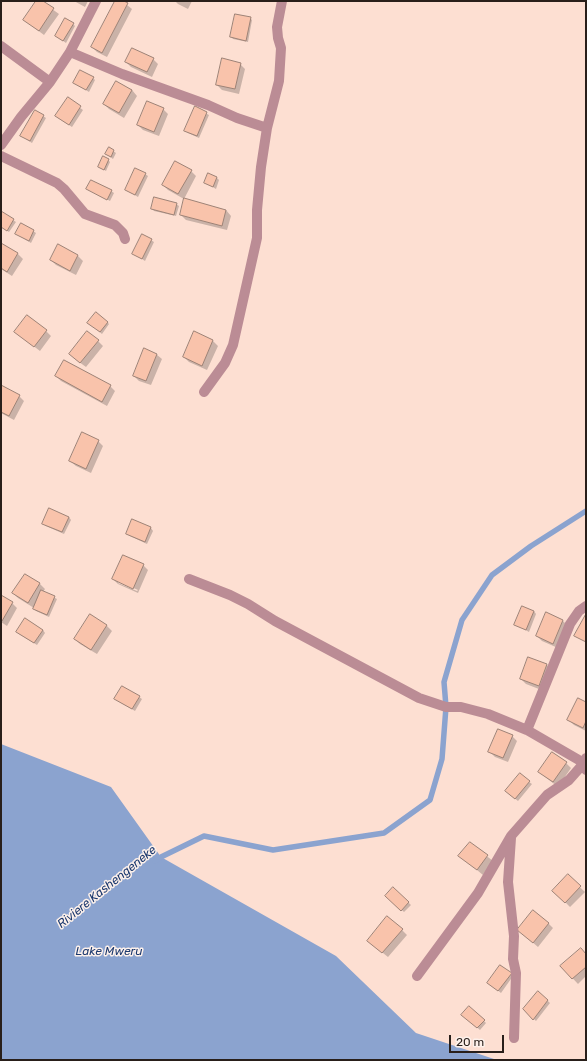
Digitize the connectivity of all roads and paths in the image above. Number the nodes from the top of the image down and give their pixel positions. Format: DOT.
graph roads {
  1 [pos="96,1"];
  2 [pos="282,1"];
  3 [pos="1,46"];
  4 [pos="70,52"];
  5 [pos="50,82"];
  6 [pos="267,128"];
  7 [pos="1,145"];
  8 [pos="1,156"];
  9 [pos="125,239"];
  10 [pos="204,392"];
  11 [pos="189,579"];
  12 [pos="586,606"];
  13 [pos="528,730"];
  14 [pos="585,764"];
  15 [pos="511,836"];
  16 [pos="417,976"];
  17 [pos="514,1038"];
  1 -- 4 [label="street"];
  2 -- 6 [label="street"];
  3 -- 5 [label="street"];
  4 -- 5 [label="street"];
  4 -- 6 [label="street"];
  5 -- 7 [label="street"];
  6 -- 10 [label="street"];
  8 -- 9 [label="street"];
  11 -- 13 [label="street"];
  12 -- 13 [label="street"];
  13 -- 14 [label="street"];
  14 -- 15 [label="street"];
  15 -- 16 [label="street"];
  15 -- 17 [label="street"];
}
